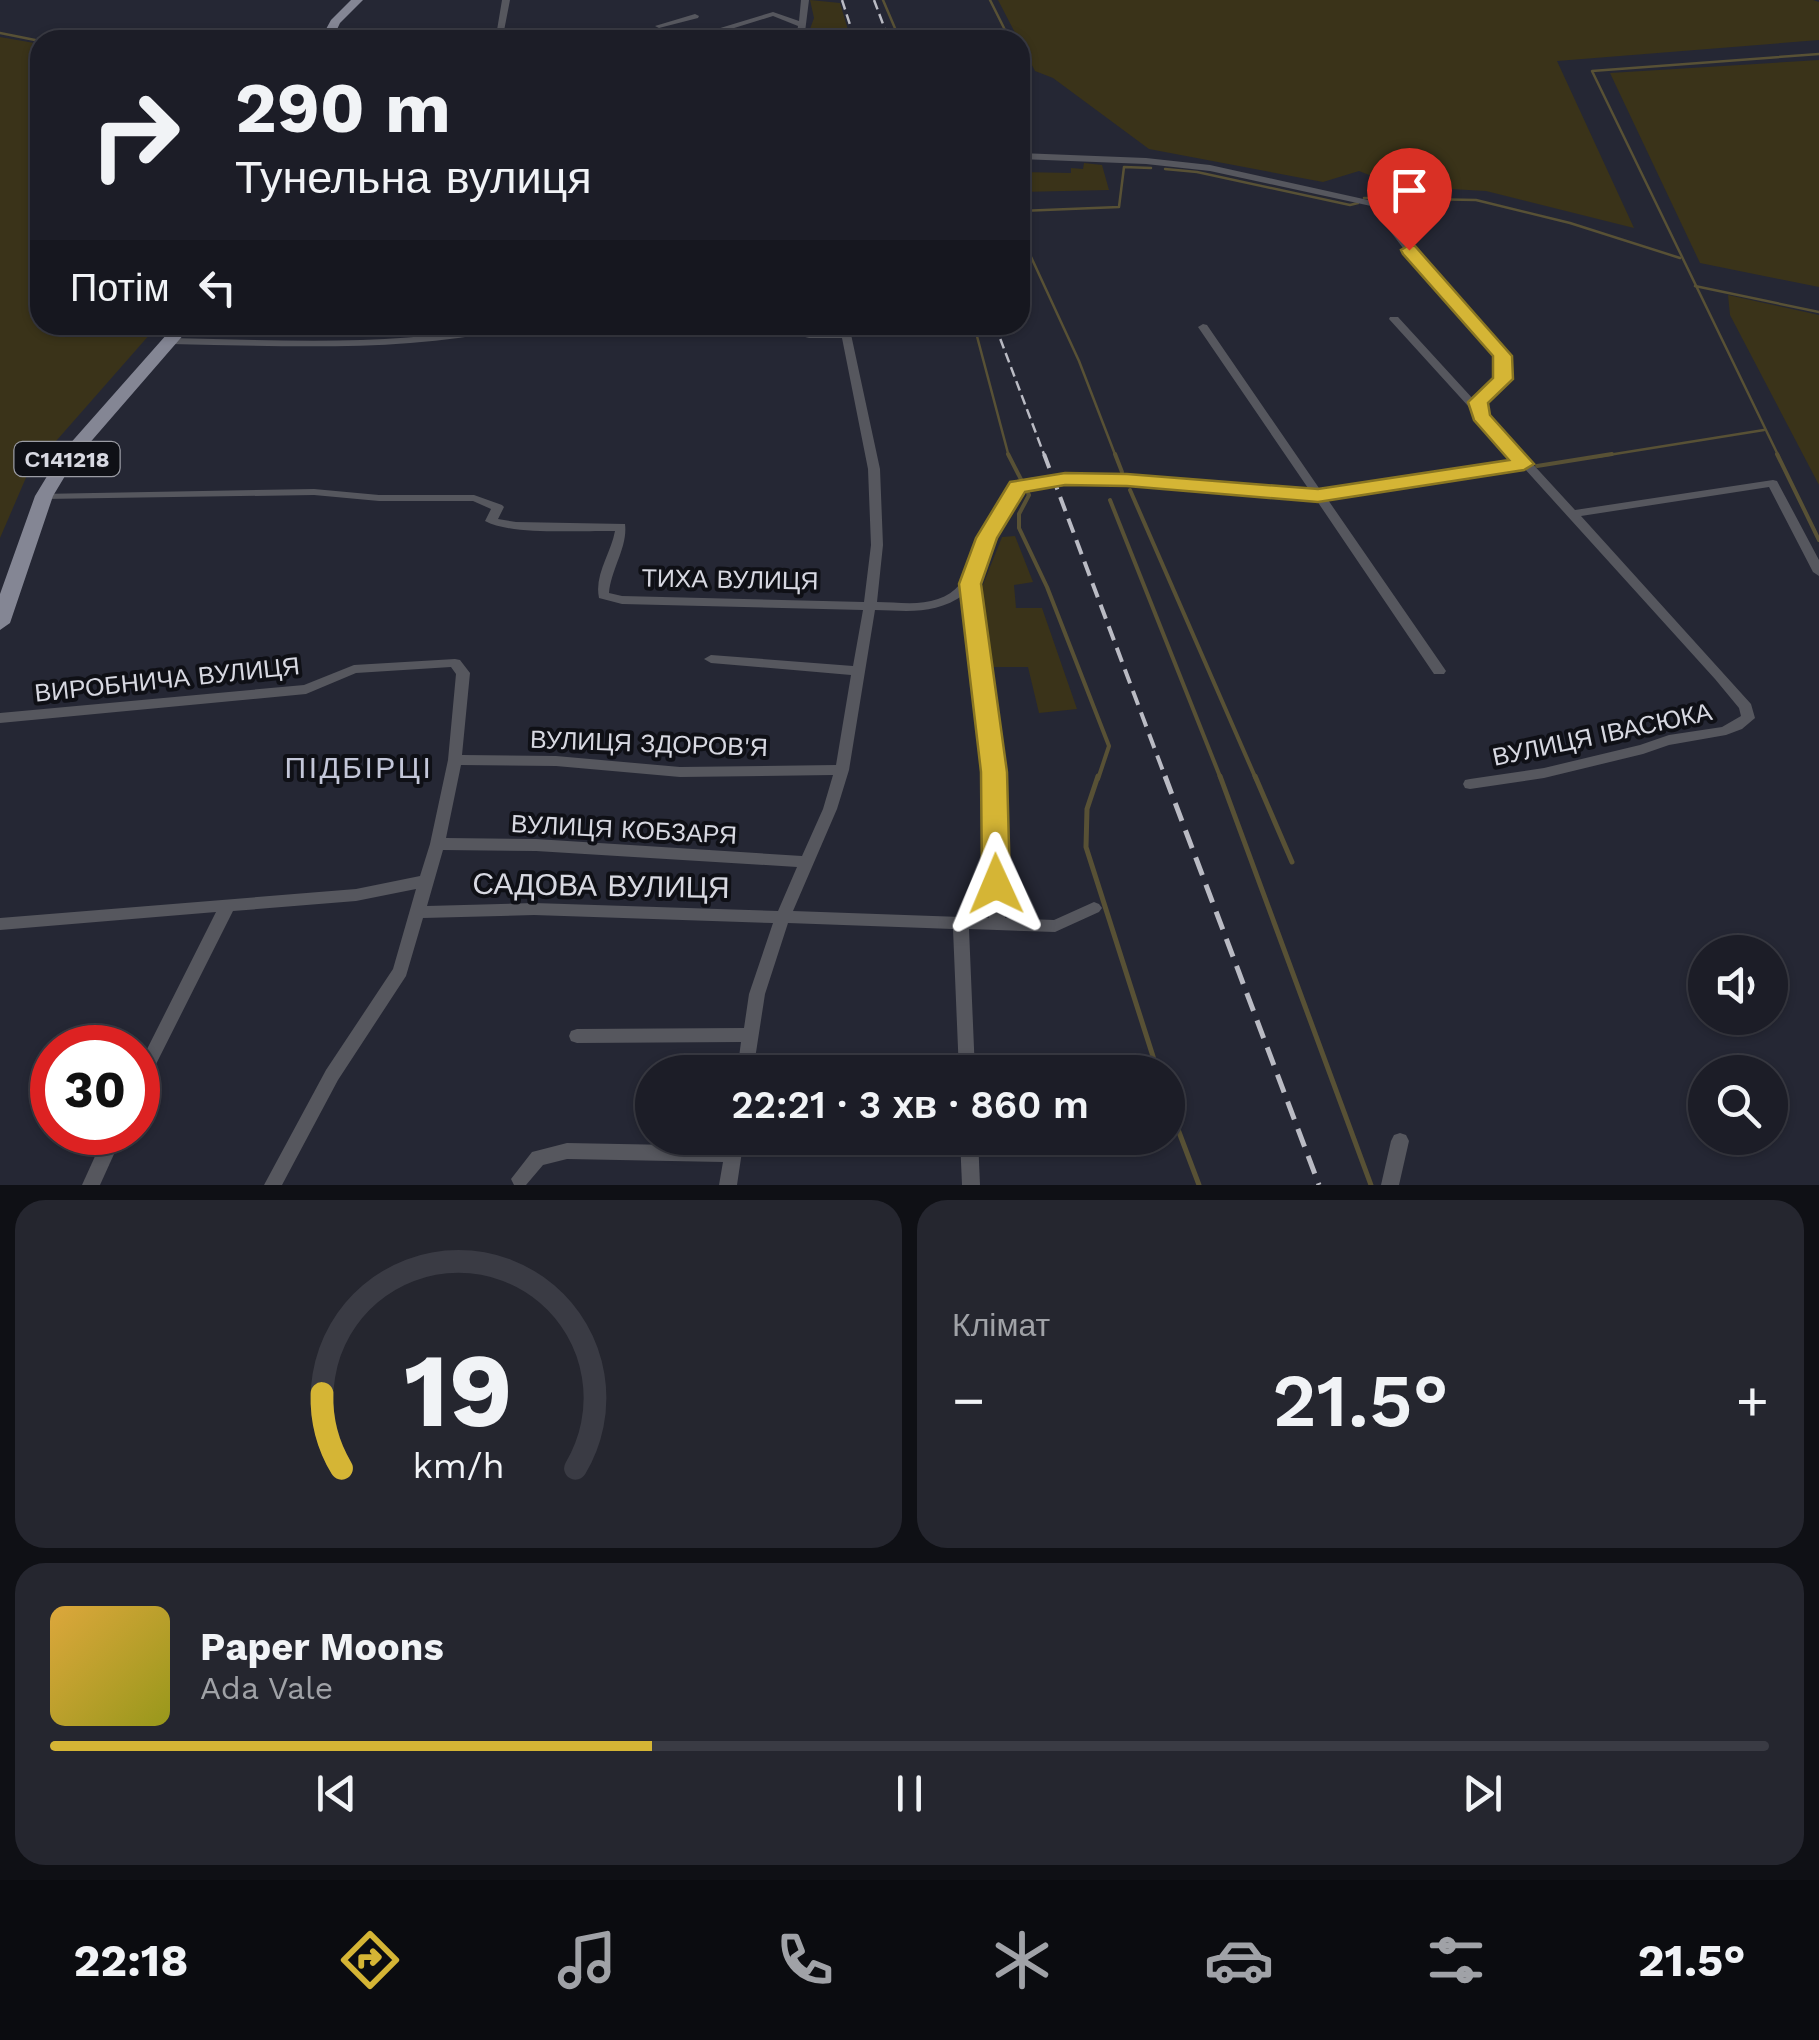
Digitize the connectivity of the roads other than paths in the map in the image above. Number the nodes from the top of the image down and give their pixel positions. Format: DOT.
graph roads {
  1 [pos="357,0"];
  2 [pos="506,0"];
  3 [pos="806,0"];
  4 [pos="774,14"];
  5 [pos="804,14"];
  6 [pos="695,16"];
  7 [pos="803,25"];
  8 [pos="331,30"];
  9 [pos="501,30"];
  10 [pos="645,30"];
  11 [pos="718,30"];
  12 [pos="802,30"];
  13 [pos="1030,156"];
  14 [pos="1394,319"];
  15 [pos="1203,327"];
  16 [pos="176,335"];
  17 [pos="398,335"];
  18 [pos="469,335"];
  19 [pos="847,335"];
  20 [pos="395,340"];
  21 [pos="170,342"];
  22 [pos="1481,416"];
  23 [pos="1524,464"];
  24 [pos="1318,495"];
  25 [pos="44,496"];
  26 [pos="1570,514"];
  27 [pos="1819,572"];
  28 [pos="970,584"];
  29 [pos="870,604"];
  30 [pos="0,623"];
  31 [pos="710,660"];
  32 [pos="860,671"];
  33 [pos="1439,671"];
  34 [pos="0,718"];
  35 [pos="454,760"];
  36 [pos="842,770"];
  37 [pos="1470,784"];
  38 [pos="436,844"];
  39 [pos="808,862"];
  40 [pos="427,882"];
  41 [pos="227,907"];
  42 [pos="1094,908"];
  43 [pos="418,912"];
  44 [pos="783,916"];
  45 [pos="996,922"];
  46 [pos="961,923"];
  47 [pos="0,924"];
  48 [pos="751,1035"];
  49 [pos="577,1036"];
  50 [pos="160,1039"];
  51 [pos="748,1055"];
  52 [pos="966,1055"];
  53 [pos="1400,1141"];
  54 [pos="635,1148"];
  55 [pos="105,1155"];
  56 [pos="733,1155"];
  57 [pos="970,1155"];
  58 [pos="520,1179"];
  59 [pos="91,1185"];
  60 [pos="273,1185"];
  61 [pos="728,1185"];
  62 [pos="971,1185"];
  63 [pos="1390,1185"];
  1 -- 8 [label="main road"];
  2 -- 9 [label="street"];
  3 -- 5 [label="street"];
  4 -- 5 [label="street"];
  4 -- 7 [label="street"];
  4 -- 11 [label="street"];
  5 -- 7 [label="street"];
  6 -- 10 [label="street"];
  7 -- 12 [label="street"];
  13 -- 22 [label="street"];
  14 -- 22 [label="street"];
  15 -- 24 [label="street"];
  16 -- 21 [label="main road, С141218"];
  17 -- 20 [label="street"];
  18 -- 20 [label="street"];
  19 -- 29 [label="street"];
  20 -- 21 [label="street"];
  21 -- 25 [label="main road, С141218"];
  22 -- 23 [label="street"];
  23 -- 24 [label="street"];
  23 -- 26 [label="street"];
  24 -- 28 [label="street"];
  24 -- 33 [label="street"];
  25 -- 29 [label="street, ТИХА ВУЛИЦЯ"];
  25 -- 30 [label="main road, С141218"];
  26 -- 27 [label="street"];
  26 -- 37 [label="street, ВУЛИЦЯ ІВАСЮКА"];
  28 -- 29 [label="street"];
  28 -- 45 [label="street"];
  29 -- 32 [label="street"];
  31 -- 32 [label="street"];
  32 -- 36 [label="street"];
  34 -- 35 [label="street, ВИРОБНИЧА ВУЛИЦЯ"];
  35 -- 36 [label="street, ВУЛИЦЯ ЗДОРОВ'Я"];
  35 -- 38 [label="street"];
  36 -- 39 [label="street"];
  38 -- 39 [label="street, ВУЛИЦЯ КОБЗАРЯ"];
  38 -- 40 [label="street"];
  39 -- 44 [label="street"];
  40 -- 41 [label="street"];
  40 -- 43 [label="street"];
  41 -- 47 [label="street"];
  41 -- 50 [label="street"];
  42 -- 45 [label="street, САДОВА ВУЛИЦЯ"];
  43 -- 44 [label="street, САДОВА ВУЛИЦЯ"];
  43 -- 60 [label="street"];
  44 -- 46 [label="street, САДОВА ВУЛИЦЯ"];
  44 -- 48 [label="street"];
  45 -- 46 [label="street, САДОВА ВУЛИЦЯ"];
  46 -- 52 [label="street"];
  48 -- 49 [label="street"];
  48 -- 51 [label="street"];
  53 -- 63 [label="street"];
  54 -- 58 [label="street"];
  55 -- 59 [label="street"];
  56 -- 61 [label="street"];
  57 -- 62 [label="street"];
}
